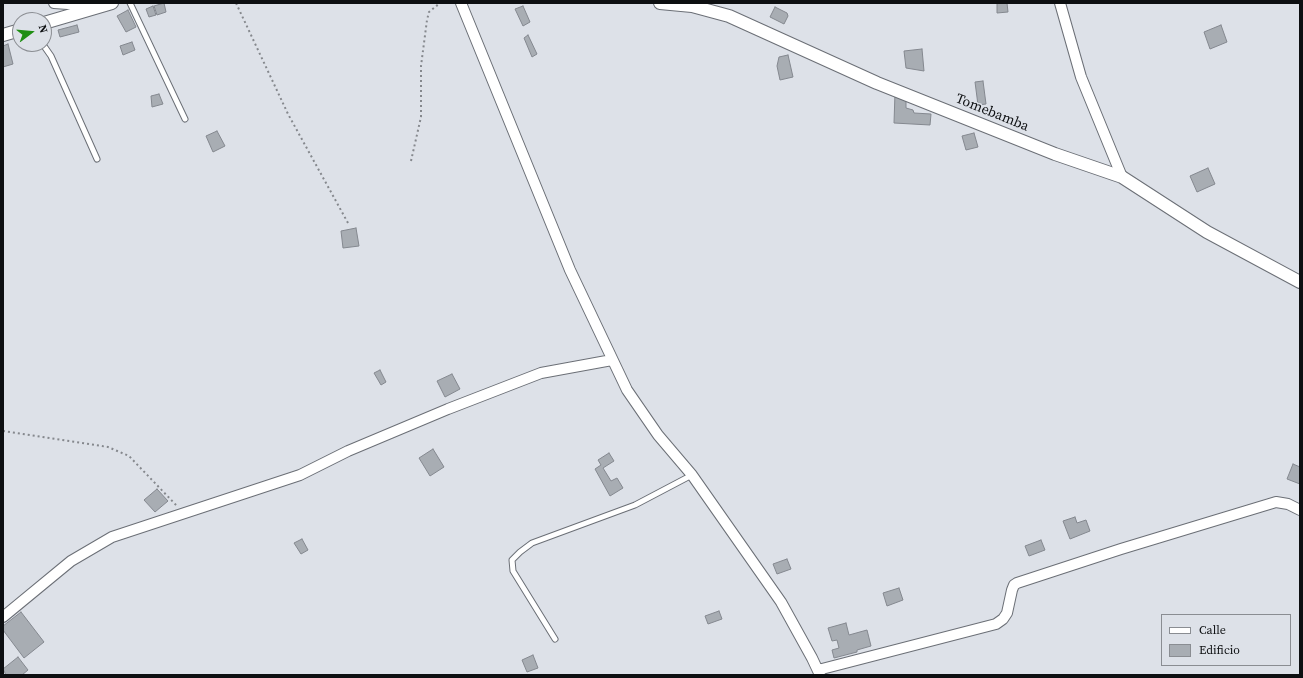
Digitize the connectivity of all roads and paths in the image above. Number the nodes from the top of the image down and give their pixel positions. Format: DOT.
graph roads {
  1 [pos="54,3"];
  2 [pos="112,3"];
  3 [pos="130,3"];
  4 [pos="236,3"];
  5 [pos="440,3"];
  6 [pos="461,3"];
  7 [pos="660,3"];
  8 [pos="1060,3"];
  9 [pos="100,6"];
  10 [pos="52,21"];
  11 [pos="48,52"];
  12 [pos="185,119"];
  13 [pos="97,159"];
  14 [pos="411,161"];
  15 [pos="1122,177"];
  16 [pos="348,223"];
  17 [pos="1300,282"];
  18 [pos="612,360"];
  19 [pos="3,431"];
  20 [pos="692,475"];
  21 [pos="1300,510"];
  22 [pos="184,513"];
  23 [pos="3,617"];
  24 [pos="555,639"];
  25 [pos="819,673"];
  1 -- 9 [label="street"];
  2 -- 9 [label="street"];
  3 -- 12 [label="lane"];
  4 -- 16 [label="path"];
  5 -- 14 [label="path"];
  6 -- 18 [label="street"];
  7 -- 15 [label="street, Tomebamba"];
  8 -- 15 [label="street"];
  9 -- 10 [label="street"];
  11 -- 13 [label="lane"];
  15 -- 17 [label="street, Tomebamba"];
  18 -- 20 [label="street"];
  18 -- 22 [label="street"];
  19 -- 22 [label="path"];
  20 -- 24 [label="lane"];
  20 -- 25 [label="street"];
  21 -- 25 [label="street"];
  22 -- 23 [label="street"];
}
